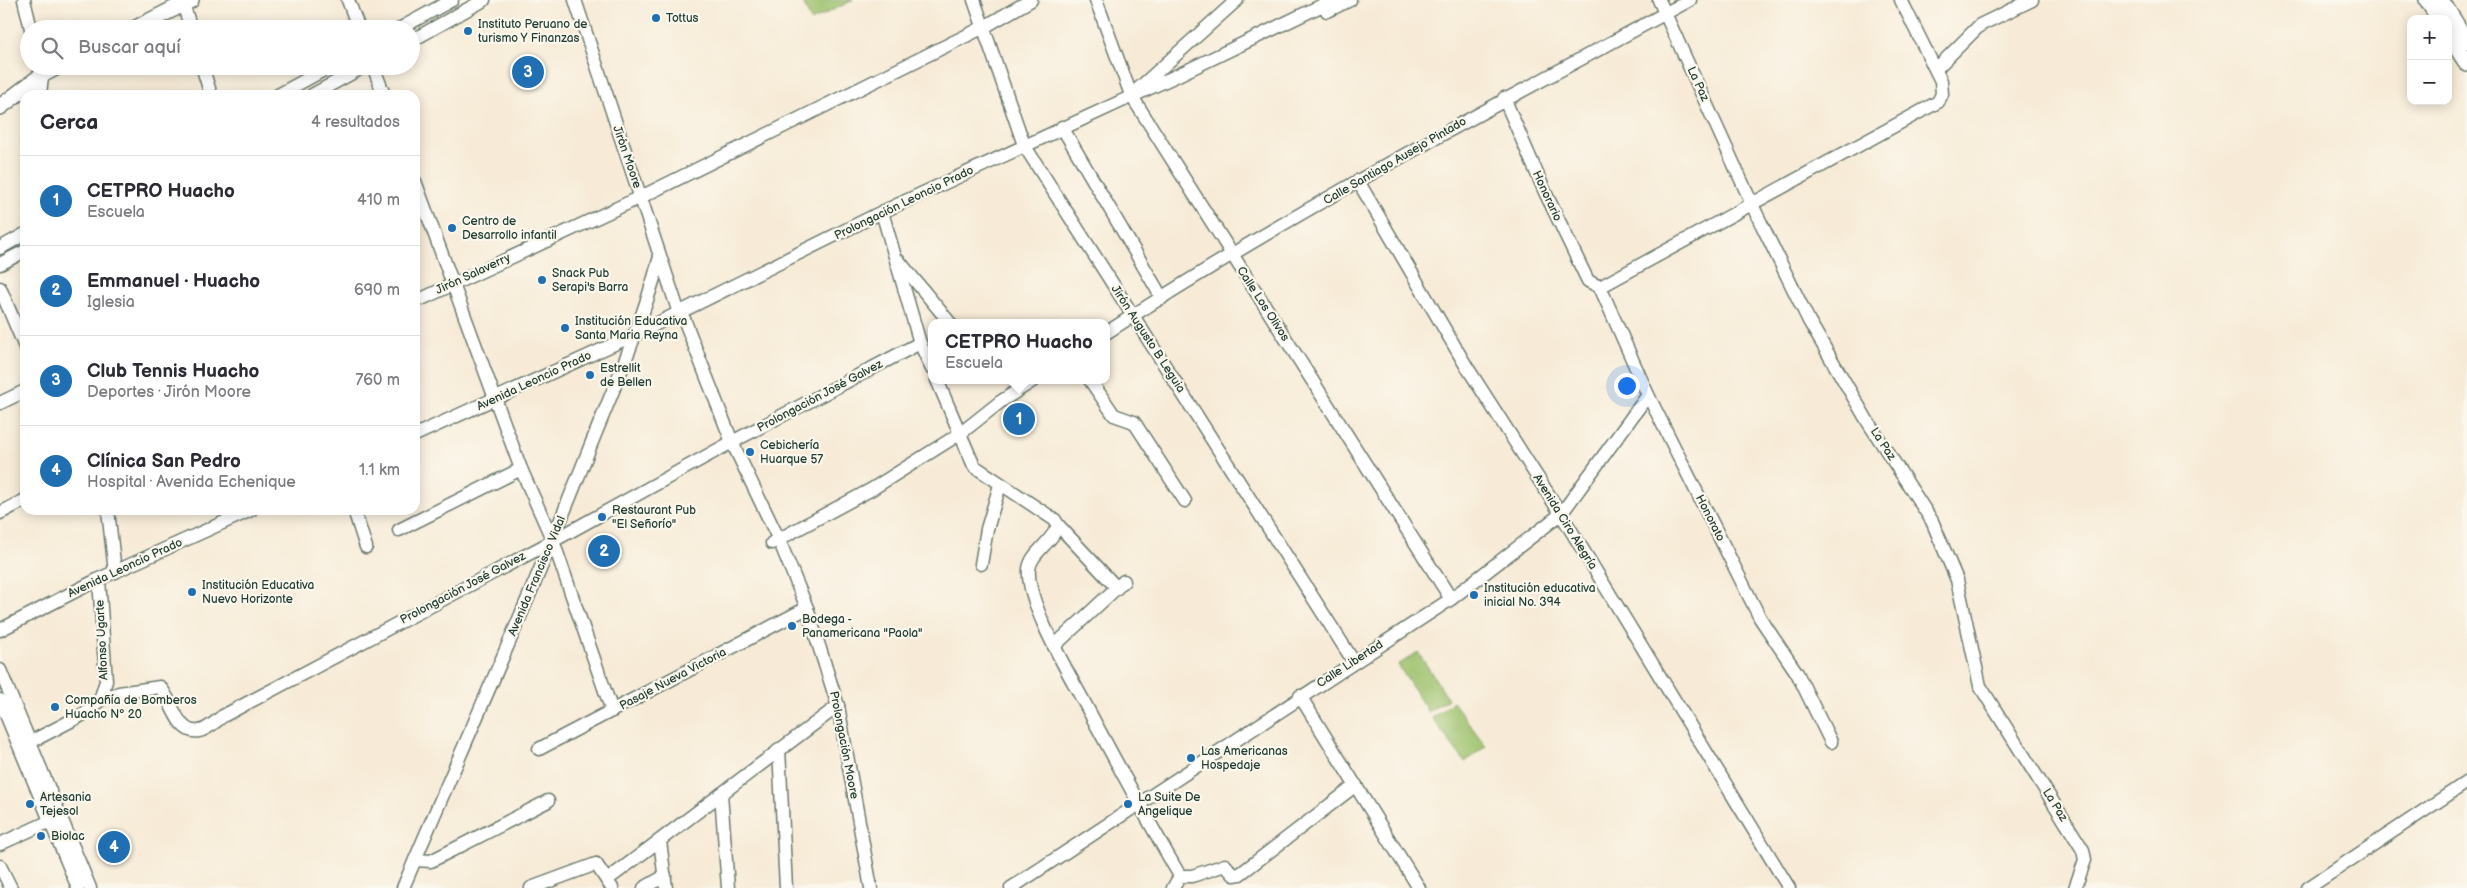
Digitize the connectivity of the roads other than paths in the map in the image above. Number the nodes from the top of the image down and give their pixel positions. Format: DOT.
graph roads {
  1 [pos="24,0"];
  2 [pos="348,0"];
  3 [pos="452,0"];
  4 [pos="484,0"];
  5 [pos="575,0"];
  6 [pos="974,0"];
  7 [pos="1031,0"];
  8 [pos="1096,0"];
  9 [pos="1237,0"];
  10 [pos="1333,0"];
  11 [pos="1350,0"];
  12 [pos="1660,0"];
  13 [pos="1690,0"];
  14 [pos="1901,0"];
  15 [pos="2032,0"];
  16 [pos="2427,0"];
  17 [pos="2441,0"];
  18 [pos="185,1"];
  19 [pos="1665,13"];
  20 [pos="2436,15"];
  21 [pos="29,20"];
  22 [pos="150,20"];
  23 [pos="189,20"];
  24 [pos="356,20"];
  25 [pos="415,20"];
  26 [pos="984,27"];
  27 [pos="420,35"];
  28 [pos="2452,40"];
  29 [pos="2467,41"];
  30 [pos="2467,64"];
  31 [pos="1936,69"];
  32 [pos="35,75"];
  33 [pos="41,75"];
  34 [pos="205,75"];
  35 [pos="315,75"];
  36 [pos="349,75"];
  37 [pos="376,75"];
  38 [pos="40,90"];
  39 [pos="209,90"];
  40 [pos="287,90"];
  41 [pos="321,90"];
  42 [pos="382,90"];
  43 [pos="1131,95"];
  44 [pos="1504,98"];
  45 [pos="0,107"];
  46 [pos="1062,127"];
  47 [pos="1024,145"];
  48 [pos="1358,181"];
  49 [pos="420,195"];
  50 [pos="641,197"];
  51 [pos="1752,204"];
  52 [pos="882,212"];
  53 [pos="20,237"];
  54 [pos="0,248"];
  55 [pos="20,254"];
  56 [pos="1232,256"];
  57 [pos="896,258"];
  58 [pos="659,260"];
  59 [pos="0,264"];
  60 [pos="452,283"];
  61 [pos="1600,287"];
  62 [pos="0,288"];
  63 [pos="1162,298"];
  64 [pos="420,299"];
  65 [pos="679,313"];
  66 [pos="1133,316"];
  67 [pos="947,319"];
  68 [pos="1110,330"];
  69 [pos="20,335"];
  70 [pos="634,335"];
  71 [pos="920,344"];
  72 [pos="928,361"];
  73 [pos="939,384"];
  74 [pos="1028,384"];
  75 [pos="1093,384"];
  76 [pos="20,393"];
  77 [pos="1648,394"];
  78 [pos="496,398"];
  79 [pos="0,403"];
  80 [pos="962,433"];
  81 [pos="420,434"];
  82 [pos="729,444"];
  83 [pos="521,469"];
  84 [pos="1000,485"];
  85 [pos="1184,500"];
  86 [pos="20,503"];
  87 [pos="0,513"];
  88 [pos="1561,514"];
  89 [pos="109,515"];
  90 [pos="240,515"];
  91 [pos="356,515"];
  92 [pos="1058,525"];
  93 [pos="399,530"];
  94 [pos="553,541"];
  95 [pos="775,542"];
  96 [pos="366,547"];
  97 [pos="982,564"];
  98 [pos="115,572"];
  99 [pos="99,579"];
  100 [pos="1451,598"];
  101 [pos="804,610"];
  102 [pos="0,630"];
  103 [pos="1054,646"];
  104 [pos="1354,662"];
  105 [pos="0,670"];
  106 [pos="1300,696"];
  107 [pos="0,700"];
  108 [pos="100,700"];
  109 [pos="835,708"];
  110 [pos="612,711"];
  111 [pos="6,729"];
  112 [pos="1831,742"];
  113 [pos="25,745"];
  114 [pos="779,749"];
  115 [pos="540,750"];
  116 [pos="2467,782"];
  117 [pos="1356,784"];
  118 [pos="721,794"];
  119 [pos="548,801"];
  120 [pos="1138,805"];
  121 [pos="57,818"];
  122 [pos="660,841"];
  123 [pos="0,844"];
  124 [pos="415,860"];
  125 [pos="0,866"];
  126 [pos="1180,876"];
  127 [pos="665,882"];
  128 [pos="609,884"];
  129 [pos="11,888"];
  130 [pos="78,888"];
  131 [pos="90,888"];
  132 [pos="403,888"];
  133 [pos="531,888"];
  134 [pos="644,888"];
  135 [pos="728,888"];
  136 [pos="786,888"];
  137 [pos="863,888"];
  138 [pos="871,888"];
  139 [pos="1011,888"];
  140 [pos="1173,888"];
  141 [pos="1419,888"];
  142 [pos="1789,888"];
  143 [pos="2075,888"];
  144 [pos="2308,888"];
  1 -- 21 [label="street"];
  2 -- 24 [label="street"];
  3 -- 25 [label="street"];
  4 -- 27 [label="street"];
  5 -- 50 [label="street, Jirón Moore"];
  6 -- 26 [label="street, Jirón Augusto B Leguia"];
  7 -- 26 [label="street, Jirón Salaverry"];
  8 -- 43 [label="street, Calle Los Olivos"];
  9 -- 43 [label="street, Prolongación Leoncio Prado"];
  10 -- 43 [label="street, Prolongación Leoncio Prado"];
  11 -- 43 [label="street, Prolongación Leoncio Prado"];
  12 -- 19 [label="street, La Paz"];
  13 -- 19 [label="street, Calle Santiago Ausejo Pintado"];
  14 -- 31 [label="street"];
  15 -- 31 [label="street"];
  16 -- 20 [label="main road"];
  17 -- 29 [label="main road"];
  18 -- 22 [label="main road"];
  18 -- 23 [label="street"];
  19 -- 44 [label="street, Calle Santiago Ausejo Pintado"];
  19 -- 51 [label="street, La Paz"];
  26 -- 47 [label="street, Jirón Augusto B Leguia"];
  26 -- 50 [label="street, Jirón Salaverry"];
  28 -- 30 [label="main road"];
  31 -- 51 [label="street"];
  32 -- 45 [label="main road"];
  33 -- 38 [label="street"];
  34 -- 39 [label="street"];
  35 -- 40 [label="street"];
  36 -- 41 [label="street"];
  37 -- 42 [label="street"];
  43 -- 46 [label="street, Prolongación Leoncio Prado"];
  43 -- 56 [label="street, Calle Los Olivos"];
  44 -- 48 [label="street, Calle Santiago Ausejo Pintado"];
  44 -- 61 [label="street, Honorario"];
  46 -- 47 [label="street, Prolongación Leoncio Prado"];
  46 -- 63 [label="street"];
  47 -- 52 [label="street, Prolongación Leoncio Prado"];
  47 -- 66 [label="street, Jirón Augusto B Leguia"];
  48 -- 56 [label="street, Calle Santiago Ausejo Pintado"];
  48 -- 88 [label="street, Avenida Ciro Alegría"];
  49 -- 60 [label="street"];
  50 -- 58 [label="street, Jirón Moore"];
  50 -- 60 [label="street, Jirón Salaverry"];
  51 -- 61 [label="street"];
  51 -- 143 [label="street, La Paz"];
  52 -- 57 [label="street"];
  52 -- 65 [label="street, Prolongación Leoncio Prado"];
  53 -- 54 [label="street"];
  55 -- 59 [label="street"];
  56 -- 63 [label="street, Calle Santiago Ausejo Pintado"];
  56 -- 100 [label="street, Calle Los Olivos"];
  57 -- 67 [label="street"];
  57 -- 71 [label="street"];
  58 -- 65 [label="street, Jirón Moore"];
  58 -- 70 [label="street, Avenida Francisco Vidal"];
  60 -- 64 [label="street, Jirón Salaverry"];
  60 -- 78 [label="street"];
  61 -- 77 [label="street, Honorato"];
  62 -- 69 [label="street"];
  63 -- 66 [label="street, Calle Santiago Ausejo Pintado"];
  65 -- 70 [label="street, Avenida Leoncio Prado"];
  65 -- 82 [label="street, Jirón Moore"];
  66 -- 68 [label="street, Calle Santiago Ausejo Pintado"];
  66 -- 104 [label="street, Jirón Augusto B Leguia"];
  70 -- 78 [label="street, Avenida Leoncio Prado"];
  70 -- 94 [label="street, Avenida Francisco Vidal"];
  71 -- 72 [label="street"];
  71 -- 82 [label="street, Prolongación José Galvez"];
  73 -- 80 [label="street"];
  74 -- 80 [label="street"];
  75 -- 85 [label="street"];
  76 -- 79 [label="street"];
  77 -- 88 [label="street, Calle Libertad"];
  77 -- 112 [label="street, Honorato"];
  78 -- 81 [label="street, Avenida Leoncio Prado"];
  78 -- 83 [label="street"];
  80 -- 84 [label="street"];
  80 -- 95 [label="street"];
  82 -- 94 [label="street, Prolongación José Galvez"];
  82 -- 95 [label="street, Prolongación Moore"];
  83 -- 93 [label="street"];
  83 -- 94 [label="street"];
  84 -- 92 [label="street"];
  84 -- 97 [label="street"];
  86 -- 87 [label="street"];
  88 -- 100 [label="street, Calle Libertad"];
  88 -- 142 [label="street, Avenida Ciro Alegría"];
  89 -- 98 [label="street"];
  90 -- 98 [label="street, Avenida Leoncio Prado"];
  91 -- 96 [label="street"];
  92 -- 103 [label="street"];
  92 -- 103 [label="street"];
  94 -- 108 [label="street, Prolongación José Galvez"];
  94 -- 110 [label="street"];
  94 -- 124 [label="street, Avenida Francisco Vidal"];
  95 -- 101 [label="street, Prolongación Moore"];
  98 -- 99 [label="street, Avenida Leoncio Prado"];
  99 -- 102 [label="street, Avenida Leoncio Prado"];
  99 -- 108 [label="street, Alfonso Ugarte"];
  100 -- 104 [label="street, Calle Libertad"];
  101 -- 109 [label="street, Prolongación Moore"];
  101 -- 110 [label="street, Pasaje Nueva Victoria"];
  103 -- 120 [label="street"];
  104 -- 106 [label="street, Calle Libertad"];
  105 -- 113 [label="street"];
  106 -- 117 [label="street"];
  106 -- 120 [label="street, Calle Libertad"];
  107 -- 111 [label="street"];
  108 -- 113 [label="street, Prolongación José Galvez"];
  109 -- 114 [label="street"];
  109 -- 137 [label="street, Prolongación Moore"];
  109 -- 138 [label="street, Prolongación Moore"];
  110 -- 115 [label="street, Pasaje Nueva Victoria"];
  111 -- 113 [label="street"];
  113 -- 121 [label="street"];
  114 -- 118 [label="street"];
  114 -- 136 [label="street"];
  116 -- 144 [label="street"];
  117 -- 126 [label="street"];
  117 -- 141 [label="street"];
  118 -- 122 [label="street"];
  118 -- 135 [label="street"];
  119 -- 124 [label="street"];
  120 -- 126 [label="street"];
  120 -- 139 [label="street, Calle Libertad"];
  121 -- 123 [label="street"];
  121 -- 130 [label="street"];
  121 -- 131 [label="street"];
  122 -- 127 [label="street"];
  122 -- 128 [label="street"];
  124 -- 132 [label="street, Avenida Francisco Vidal"];
  125 -- 129 [label="street"];
  126 -- 140 [label="street"];
  127 -- 134 [label="street"];
  128 -- 133 [label="street"];
}
